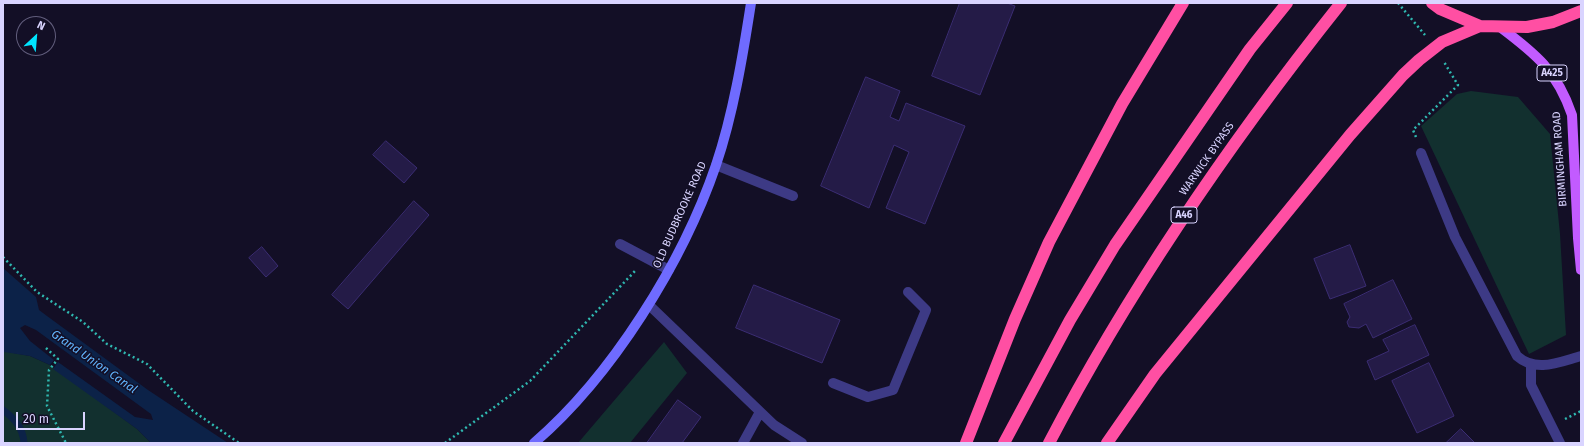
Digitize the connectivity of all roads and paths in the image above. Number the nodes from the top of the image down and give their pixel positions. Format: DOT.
graph roads {
  1 [pos="752,3"];
  2 [pos="1183,3"];
  3 [pos="1287,3"];
  4 [pos="1341,3"];
  5 [pos="1432,3"];
  6 [pos="1581,11"];
  7 [pos="1480,26"];
  8 [pos="1500,27"];
  9 [pos="1421,153"];
  10 [pos="716,165"];
  11 [pos="793,196"];
  12 [pos="620,244"];
  13 [pos="3,257"];
  14 [pos="647,259"];
  15 [pos="669,270"];
  16 [pos="1581,270"];
  17 [pos="908,292"];
  18 [pos="649,304"];
  19 [pos="46,348"];
  20 [pos="1581,356"];
  21 [pos="1531,365"];
  22 [pos="833,383"];
  23 [pos="760,412"];
  24 [pos="66,443"];
  25 [pos="239,443"];
  26 [pos="445,443"];
  27 [pos="534,443"];
  28 [pos="743,443"];
  29 [pos="802,443"];
  30 [pos="966,443"];
  31 [pos="1004,443"];
  32 [pos="1049,443"];
  33 [pos="1108,443"];
  34 [pos="1560,443"];
  1 -- 10 [label="street, OLD BUDBROOKE ROAD"];
  2 -- 30 [label="highway"];
  3 -- 31 [label="highway"];
  4 -- 32 [label="highway, WARWICK BYPASS / A46"];
  5 -- 7 [label="highway"];
  6 -- 8 [label="highway"];
  7 -- 8 [label="highway"];
  7 -- 33 [label="highway"];
  8 -- 16 [label="main road, BIRMINGHAM ROAD / A425"];
  9 -- 21 [label="street"];
  10 -- 11 [label="street"];
  10 -- 15 [label="street, OLD BUDBROOKE ROAD"];
  12 -- 14 [label="street"];
  13 -- 25 [label="path"];
  14 -- 15 [label="street"];
  14 -- 26 [label="path"];
  15 -- 18 [label="street, OLD BUDBROOKE ROAD"];
  17 -- 22 [label="street"];
  18 -- 23 [label="street"];
  18 -- 27 [label="street, OLD BUDBROOKE ROAD"];
  19 -- 24 [label="path"];
  20 -- 21 [label="street"];
  21 -- 34 [label="street"];
  23 -- 28 [label="street"];
  23 -- 29 [label="street"];
}
